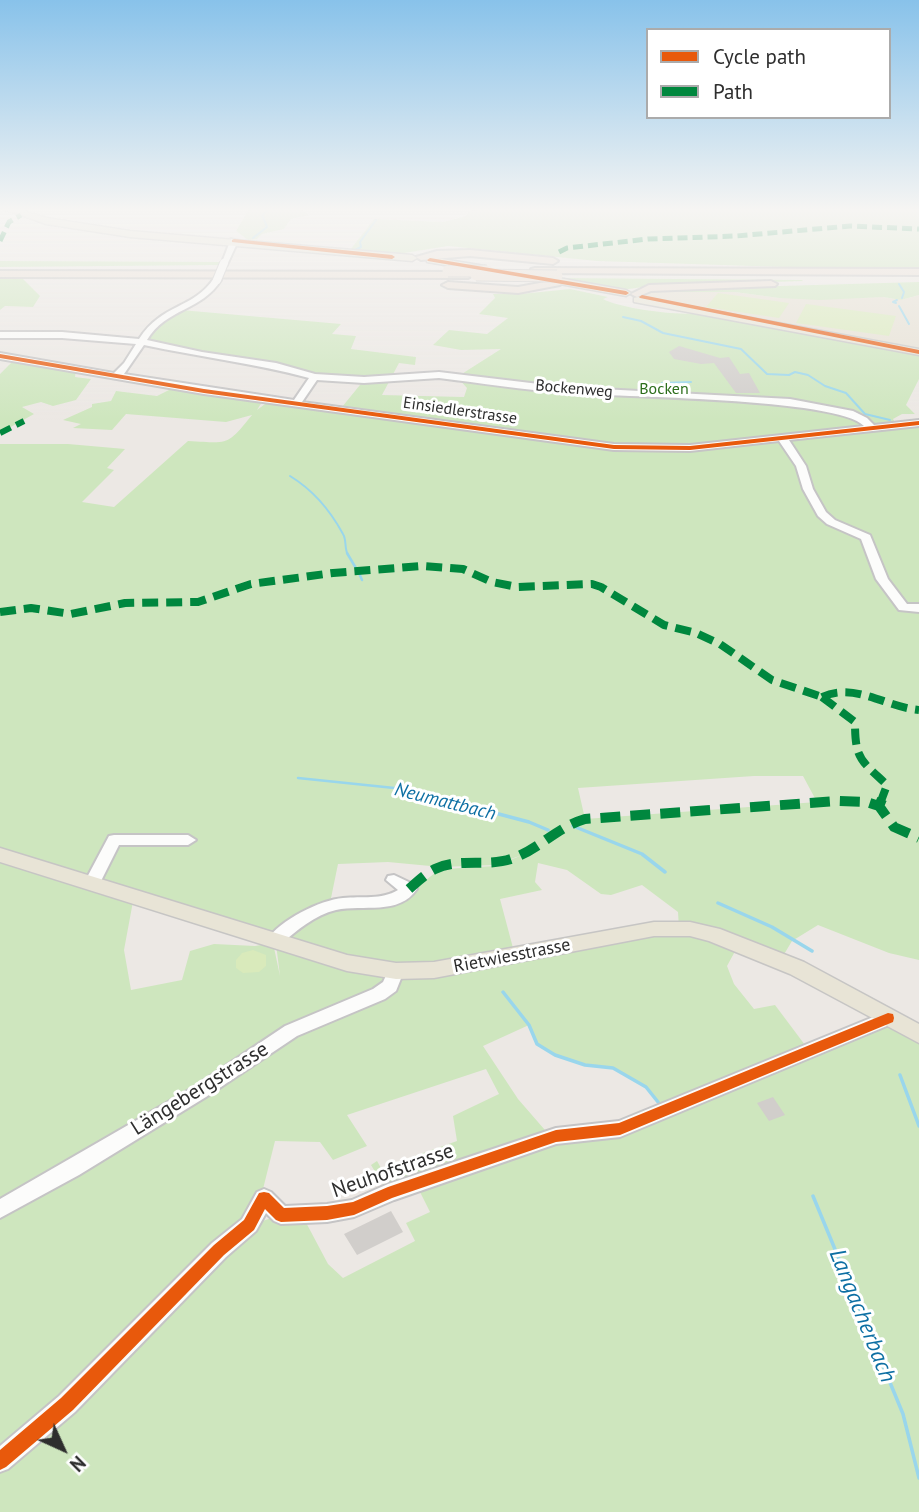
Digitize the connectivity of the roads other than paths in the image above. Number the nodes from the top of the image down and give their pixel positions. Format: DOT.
graph roads {
  1 [pos="217,280"];
  2 [pos="329,280"];
  3 [pos="535,280"];
  4 [pos="554,280"];
  5 [pos="559,280"];
  6 [pos="839,280"];
  7 [pos="633,296"];
  8 [pos="0,335"];
  9 [pos="143,342"];
  10 [pos="919,352"];
  11 [pos="0,356"];
  12 [pos="115,377"];
  13 [pos="314,377"];
  14 [pos="296,404"];
  15 [pos="919,423"];
  16 [pos="872,428"];
  17 [pos="782,438"];
  18 [pos="919,608"];
  19 [pos="188,840"];
  20 [pos="0,855"];
  21 [pos="394,880"];
  22 [pos="92,883"];
  23 [pos="275,940"];
  24 [pos="396,971"];
  25 [pos="888,1018"];
  26 [pos="919,1034"];
  27 [pos="0,1209"];
  28 [pos="0,1461"];
  1 -- 9 [label="street, bridge"];
  2 -- 4 [label="highway"];
  3 -- 7 [label="main road"];
  5 -- 7 [label="main road"];
  6 -- 7 [label="highway"];
  7 -- 10 [label="main road"];
  8 -- 9 [label="street, Bockenweg"];
  9 -- 12 [label="street"];
  9 -- 13 [label="street, Bockenweg"];
  11 -- 12 [label="street, Einsiedlerstrasse"];
  12 -- 14 [label="street, Einsiedlerstrasse"];
  13 -- 14 [label="street"];
  13 -- 16 [label="street, Bockenweg"];
  14 -- 17 [label="street, Einsiedlerstrasse"];
  15 -- 16 [label="street, Einsiedlerstrasse"];
  16 -- 17 [label="street, Einsiedlerstrasse"];
  17 -- 18 [label="street"];
  19 -- 22 [label="street"];
  20 -- 22 [label="main road, Rietwiesstrasse"];
  21 -- 23 [label="street"];
  22 -- 23 [label="main road, Rietwiesstrasse"];
  23 -- 24 [label="main road, Rietwiesstrasse"];
  24 -- 25 [label="main road, Rietwiesstrasse"];
  24 -- 27 [label="street, Längebergstrasse"];
  25 -- 26 [label="main road, Rietwiesstrasse"];
  25 -- 28 [label="street, Neuhofstrasse"];
}
